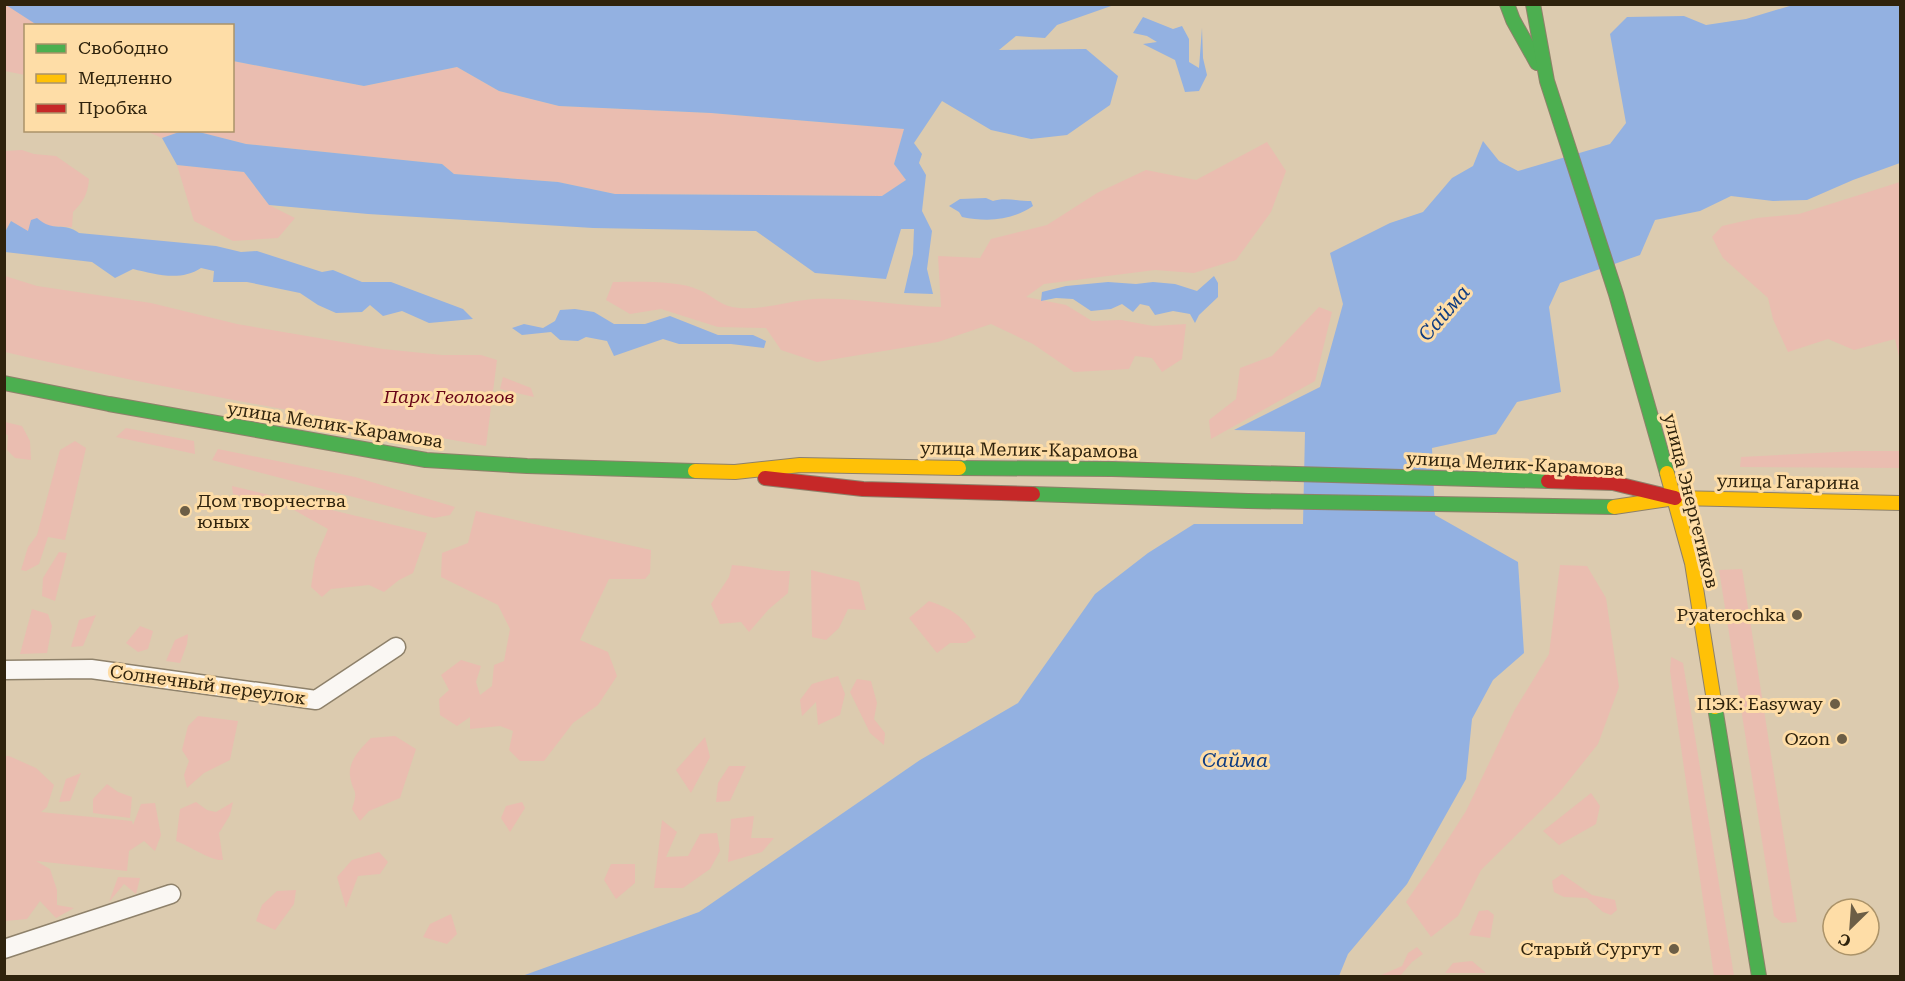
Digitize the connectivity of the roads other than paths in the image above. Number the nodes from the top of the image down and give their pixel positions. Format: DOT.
graph roads {
  1 [pos="1507,4"];
  2 [pos="1533,4"];
  3 [pos="1547,81"];
  4 [pos="4,383"];
  5 [pos="735,472"];
  6 [pos="1675,498"];
  7 [pos="1900,503"];
  8 [pos="396,647"];
  9 [pos="4,670"];
  10 [pos="171,894"];
  11 [pos="4,949"];
  12 [pos="1759,976"];
  1 -- 3 [label="main road, улица Энергетиков"];
  2 -- 3 [label="main road, улица Энергетиков"];
  3 -- 6 [label="main road, улица Энергетиков"];
  4 -- 5 [label="main road, улица Мелик-Карамова"];
  5 -- 6 [label="main road, улица Мелик-Карамова"];
  5 -- 6 [label="main road, улица Мелик-Карамова"];
  6 -- 7 [label="main road, улица Гагарина"];
  6 -- 12 [label="main road, улица Энергетиков"];
  8 -- 9 [label="street, Солнечный переулок"];
  10 -- 11 [label="street"];
}
